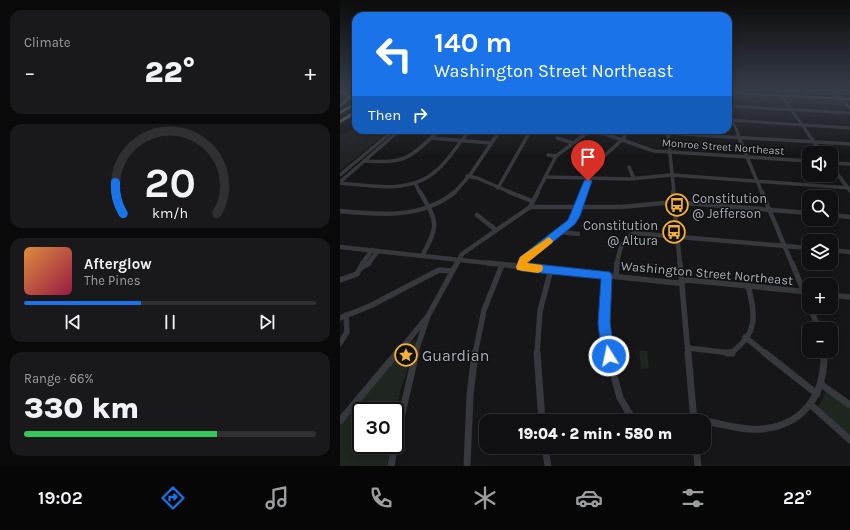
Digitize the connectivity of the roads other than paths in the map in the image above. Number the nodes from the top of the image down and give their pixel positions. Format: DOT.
graph roads {
  1 [pos="791,112"];
  2 [pos="825,112"];
  3 [pos="850,113"];
  4 [pos="352,115"];
  5 [pos="352,117"];
  6 [pos="732,121"];
  7 [pos="340,123"];
  8 [pos="732,125"];
  9 [pos="801,125"];
  10 [pos="850,128"];
  11 [pos="389,134"];
  12 [pos="395,134"];
  13 [pos="435,134"];
  14 [pos="466,134"];
  15 [pos="497,134"];
  16 [pos="529,134"];
  17 [pos="585,134"];
  18 [pos="605,134"];
  19 [pos="625,134"];
  20 [pos="668,134"];
  21 [pos="692,134"];
  22 [pos="431,138"];
  23 [pos="557,138"];
  24 [pos="739,138"];
  25 [pos="623,139"];
  26 [pos="461,140"];
  27 [pos="814,142"];
  28 [pos="491,143"];
  29 [pos="573,143"];
  30 [pos="850,144"];
  31 [pos="817,146"];
  32 [pos="670,152"];
  33 [pos="548,155"];
  34 [pos="556,156"];
  35 [pos="747,157"];
  36 [pos="364,161"];
  37 [pos="802,161"];
  38 [pos="838,164"];
  39 [pos="850,164"];
  40 [pos="629,167"];
  41 [pos="838,174"];
  42 [pos="340,175"];
  43 [pos="672,175"];
  44 [pos="468,176"];
  45 [pos="546,177"];
  46 [pos="589,178"];
  47 [pos="634,179"];
  48 [pos="757,181"];
  49 [pos="340,182"];
  50 [pos="415,183"];
  51 [pos="498,188"];
  52 [pos="849,189"];
  53 [pos="532,201"];
  54 [pos="674,202"];
  55 [pos="430,207"];
  56 [pos="530,207"];
  57 [pos="578,207"];
  58 [pos="769,210"];
  59 [pos="340,211"];
  60 [pos="802,212"];
  61 [pos="477,215"];
  62 [pos="838,215"];
  63 [pos="850,216"];
  64 [pos="496,230"];
  65 [pos="560,232"];
  66 [pos="578,234"];
  67 [pos="677,236"];
  68 [pos="784,246"];
  69 [pos="340,247"];
  70 [pos="802,247"];
  71 [pos="372,250"];
  72 [pos="378,251"];
  73 [pos="838,251"];
  74 [pos="850,252"];
  75 [pos="422,256"];
  76 [pos="458,260"];
  77 [pos="365,264"];
  78 [pos="502,265"];
  79 [pos="521,267"];
  80 [pos="551,270"];
  81 [pos="452,271"];
  82 [pos="607,276"];
  83 [pos="616,276"];
  84 [pos="340,280"];
  85 [pos="682,282"];
  86 [pos="802,284"];
  87 [pos="748,286"];
  88 [pos="802,292"];
  89 [pos="838,296"];
  90 [pos="850,297"];
  91 [pos="428,316"];
  92 [pos="343,317"];
  93 [pos="745,337"];
  94 [pos="340,343"];
  95 [pos="688,348"];
  96 [pos="824,358"];
  97 [pos="822,385"];
  98 [pos="817,394"];
  99 [pos="404,402"];
  100 [pos="811,405"];
  101 [pos="850,405"];
  102 [pos="541,414"];
  103 [pos="627,414"];
  104 [pos="698,414"];
  105 [pos="340,421"];
  106 [pos="711,423"];
  107 [pos="850,440"];
  108 [pos="393,454"];
  109 [pos="546,454"];
  110 [pos="697,454"];
  111 [pos="391,466"];
  112 [pos="467,466"];
  113 [pos="548,466"];
  114 [pos="698,466"];
  1 -- 9 [label="street"];
  2 -- 3 [label="street"];
  4 -- 7 [label="highway"];
  5 -- 7 [label="highway"];
  6 -- 9 [label="street"];
  8 -- 24 [label="street"];
  9 -- 10 [label="street"];
  9 -- 27 [label="street"];
  11 -- 42 [label="street"];
  12 -- 36 [label="street"];
  13 -- 22 [label="street"];
  14 -- 26 [label="street"];
  15 -- 28 [label="street"];
  16 -- 51 [label="street"];
  17 -- 29 [label="street"];
  18 -- 25 [label="street, Monroe Street Northeast"];
  19 -- 25 [label="street"];
  20 -- 32 [label="street"];
  21 -- 24 [label="street"];
  22 -- 26 [label="street"];
  22 -- 36 [label="street"];
  23 -- 29 [label="street"];
  24 -- 27 [label="street"];
  24 -- 35 [label="street"];
  25 -- 32 [label="street, Monroe Street Northeast"];
  25 -- 46 [label="street"];
  26 -- 28 [label="street"];
  26 -- 50 [label="street"];
  27 -- 30 [label="street"];
  27 -- 31 [label="street"];
  28 -- 44 [label="street"];
  29 -- 34 [label="street"];
  32 -- 35 [label="street, Monroe Street Northeast"];
  32 -- 43 [label="street"];
  33 -- 34 [label="street"];
  34 -- 45 [label="street"];
  35 -- 37 [label="street, Monroe Street Northeast"];
  35 -- 48 [label="street"];
  36 -- 49 [label="street"];
  38 -- 39 [label="street"];
  40 -- 47 [label="street"];
  41 -- 52 [label="street"];
  43 -- 47 [label="street"];
  43 -- 48 [label="street"];
  43 -- 54 [label="street"];
  44 -- 51 [label="street"];
  44 -- 55 [label="street"];
  45 -- 46 [label="street"];
  45 -- 53 [label="street"];
  46 -- 47 [label="street"];
  46 -- 57 [label="street"];
  48 -- 52 [label="street"];
  48 -- 58 [label="street"];
  49 -- 50 [label="street"];
  50 -- 55 [label="street"];
  51 -- 53 [label="street"];
  53 -- 56 [label="street"];
  54 -- 57 [label="street"];
  54 -- 58 [label="street"];
  54 -- 67 [label="street"];
  55 -- 59 [label="street"];
  55 -- 75 [label="street"];
  56 -- 57 [label="street"];
  56 -- 64 [label="street"];
  57 -- 65 [label="street"];
  58 -- 60 [label="street"];
  58 -- 68 [label="street"];
  61 -- 64 [label="street"];
  62 -- 63 [label="street"];
  64 -- 76 [label="street"];
  65 -- 66 [label="street"];
  65 -- 79 [label="street"];
  67 -- 68 [label="street"];
  67 -- 83 [label="street"];
  67 -- 85 [label="street"];
  68 -- 70 [label="street"];
  68 -- 86 [label="street"];
  69 -- 71 [label="street, Washington Street Northeast"];
  71 -- 72 [label="street, Washington Street Northeast"];
  71 -- 77 [label="street"];
  72 -- 75 [label="street, Washington Street Northeast"];
  72 -- 77 [label="street"];
  73 -- 74 [label="street"];
  75 -- 76 [label="street, Washington Street Northeast"];
  76 -- 78 [label="street, Washington Street Northeast"];
  76 -- 81 [label="street"];
  77 -- 84 [label="street"];
  78 -- 79 [label="street, Washington Street Northeast"];
  78 -- 112 [label="street"];
  79 -- 80 [label="street, Washington Street Northeast"];
  80 -- 82 [label="street, Washington Street Northeast"];
  80 -- 102 [label="street"];
  81 -- 91 [label="street"];
  81 -- 92 [label="street"];
  82 -- 83 [label="street, Washington Street Northeast"];
  82 -- 103 [label="street"];
  83 -- 85 [label="street, Washington Street Northeast"];
  85 -- 87 [label="street, Washington Street Northeast"];
  85 -- 95 [label="street"];
  87 -- 88 [label="street, Washington Street Northeast"];
  87 -- 93 [label="street"];
  89 -- 90 [label="street"];
  91 -- 99 [label="street"];
  91 -- 105 [label="street"];
  92 -- 94 [label="street"];
  93 -- 95 [label="street"];
  93 -- 98 [label="street"];
  95 -- 104 [label="street"];
  96 -- 97 [label="street"];
  97 -- 98 [label="street"];
  97 -- 101 [label="street"];
  98 -- 100 [label="street"];
  100 -- 106 [label="street"];
  100 -- 107 [label="street"];
  108 -- 111 [label="street"];
  109 -- 113 [label="street"];
  110 -- 114 [label="street"];
}
